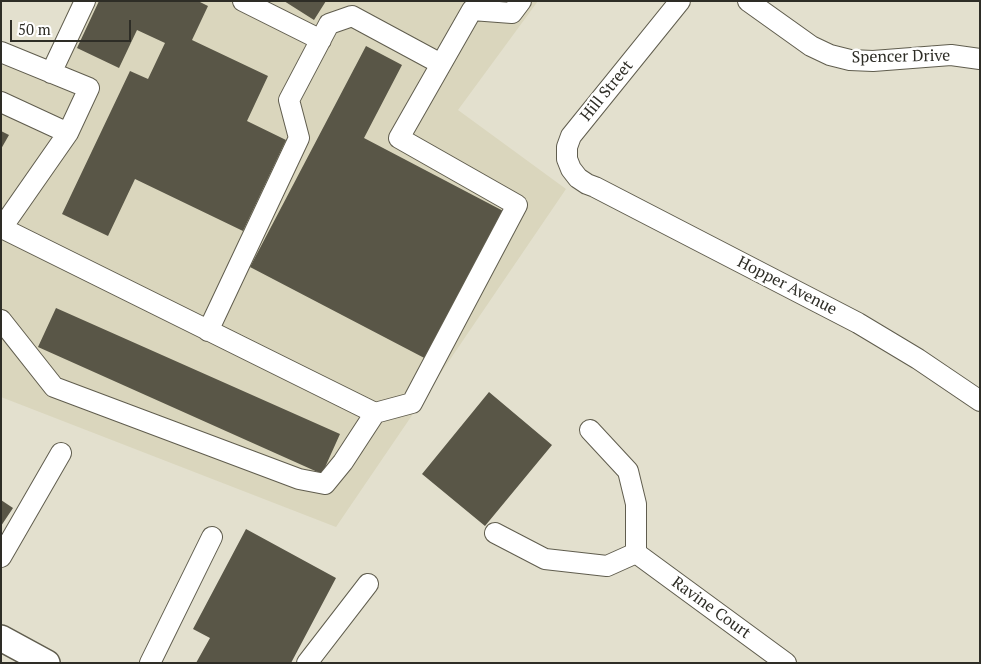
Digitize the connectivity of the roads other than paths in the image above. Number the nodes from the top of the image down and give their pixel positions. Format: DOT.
graph roads {
  1 [pos="85,1"];
  2 [pos="243,1"];
  3 [pos="521,1"];
  4 [pos="680,1"];
  5 [pos="748,1"];
  6 [pos="467,5"];
  7 [pos="321,40"];
  8 [pos="1,52"];
  9 [pos="980,59"];
  10 [pos="441,64"];
  11 [pos="51,72"];
  12 [pos="1,102"];
  13 [pos="68,133"];
  14 [pos="587,184"];
  15 [pos="1,229"];
  16 [pos="1,320"];
  17 [pos="208,331"];
  18 [pos="980,401"];
  19 [pos="374,413"];
  20 [pos="590,430"];
  21 [pos="61,453"];
  22 [pos="495,533"];
  23 [pos="212,537"];
  24 [pos="636,553"];
  25 [pos="1,557"];
  26 [pos="368,584"];
  27 [pos="1,638"];
  28 [pos="47,663"];
  29 [pos="150,663"];
  30 [pos="307,663"];
  31 [pos="786,663"];
  1 -- 11 [label="street"];
  2 -- 7 [label="street"];
  3 -- 6 [label="street"];
  4 -- 14 [label="street, Hill Street"];
  5 -- 9 [label="street, Spencer Drive"];
  6 -- 10 [label="street"];
  7 -- 10 [label="street"];
  7 -- 17 [label="street"];
  8 -- 11 [label="street"];
  10 -- 19 [label="street"];
  11 -- 13 [label="street"];
  12 -- 13 [label="street"];
  13 -- 15 [label="street"];
  14 -- 18 [label="street, Hopper Avenue"];
  15 -- 17 [label="street"];
  16 -- 19 [label="street"];
  17 -- 19 [label="street"];
  20 -- 24 [label="street"];
  21 -- 25 [label="street"];
  22 -- 24 [label="street"];
  23 -- 29 [label="street"];
  24 -- 31 [label="street, Ravine Court"];
  26 -- 30 [label="street"];
  27 -- 28 [label="main road"];
}
